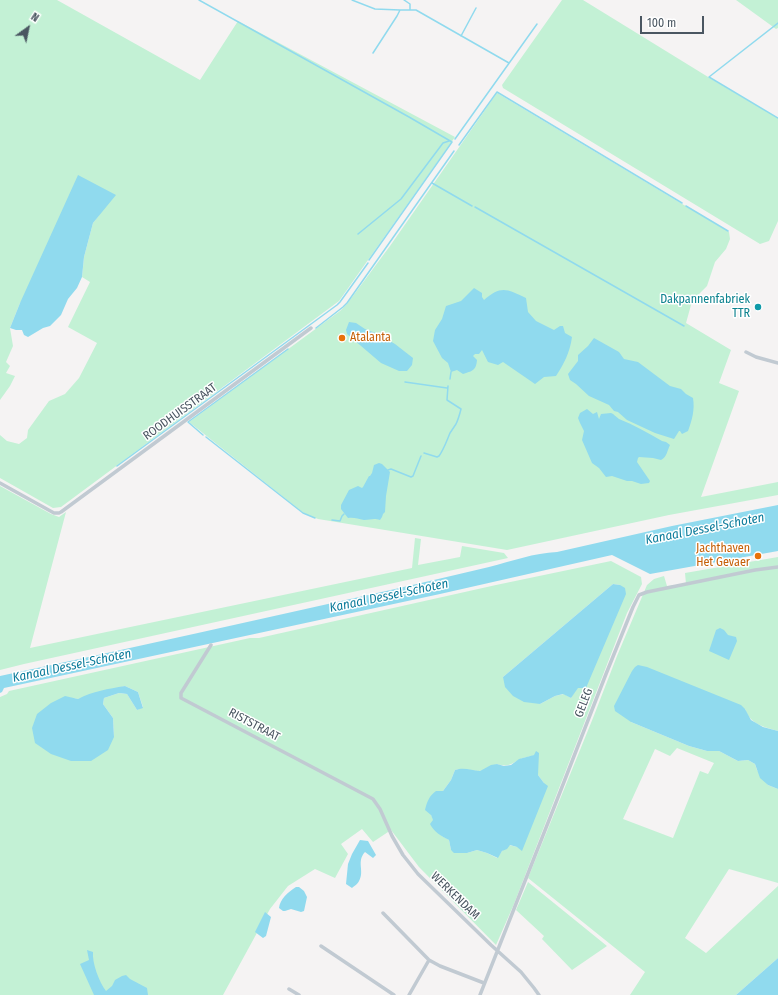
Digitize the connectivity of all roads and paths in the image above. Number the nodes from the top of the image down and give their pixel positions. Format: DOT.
graph roads {
  1 [pos="311,328"];
  2 [pos="746,352"];
  3 [pos="778,363"];
  4 [pos="0,483"];
  5 [pos="778,567"];
  6 [pos="211,645"];
  7 [pos="373,799"];
  8 [pos="383,913"];
  9 [pos="321,946"];
  10 [pos="497,950"];
  11 [pos="429,960"];
  12 [pos="484,983"];
  13 [pos="289,989"];
  14 [pos="299,995"];
  15 [pos="394,995"];
  16 [pos="409,995"];
  17 [pos="480,995"];
  18 [pos="539,995"];
  1 -- 4 [label="street, ROODHUISSTRAAT"];
  2 -- 3 [label="street"];
  5 -- 10 [label="street, GELEG"];
  6 -- 7 [label="street, RISTSTRAAT"];
  7 -- 10 [label="street, WERKENDAM"];
  8 -- 11 [label="street"];
  9 -- 15 [label="street"];
  10 -- 12 [label="street"];
  10 -- 18 [label="street, WERKENDAM"];
  11 -- 12 [label="street"];
  11 -- 16 [label="street"];
  12 -- 17 [label="street"];
  13 -- 14 [label="street"];
}
